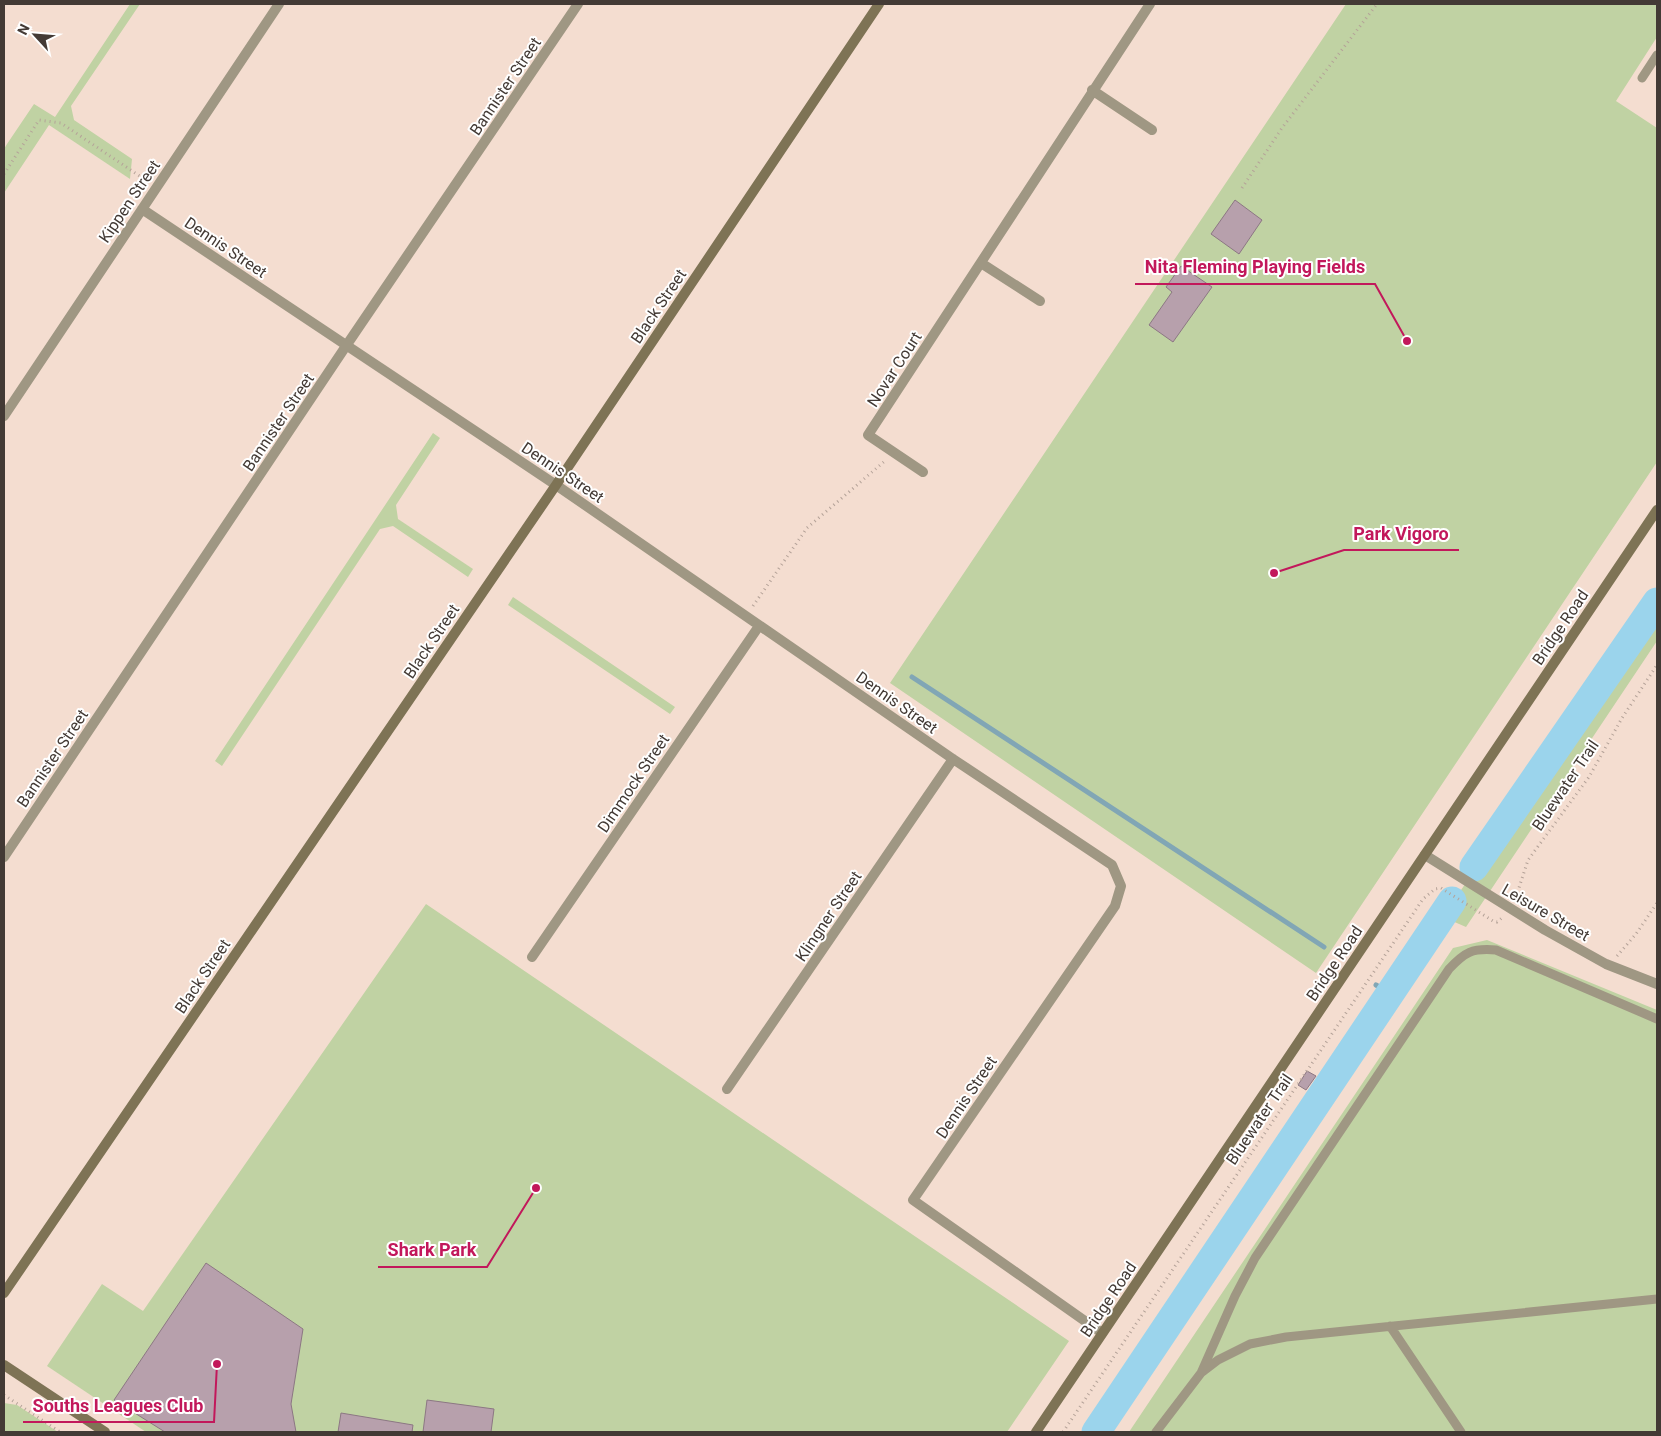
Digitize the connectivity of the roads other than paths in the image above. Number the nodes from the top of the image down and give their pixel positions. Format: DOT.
graph roads {
  1 [pos="279,4"];
  2 [pos="578,4"];
  3 [pos="879,4"];
  4 [pos="1150,4"];
  5 [pos="1657,55"];
  6 [pos="1642,78"];
  7 [pos="1092,90"];
  8 [pos="1152,130"];
  9 [pos="142,209"];
  10 [pos="981,263"];
  11 [pos="1040,301"];
  12 [pos="346,346"];
  13 [pos="4,416"];
  14 [pos="923,472"];
  15 [pos="556,485"];
  16 [pos="1657,510"];
  17 [pos="759,626"];
  18 [pos="953,759"];
  19 [pos="1425,855"];
  20 [pos="4,857"];
  21 [pos="532,957"];
  22 [pos="1657,984"];
  23 [pos="1657,1019"];
  24 [pos="727,1089"];
  25 [pos="4,1293"];
  26 [pos="1657,1298"];
  27 [pos="1390,1326"];
  28 [pos="1102,1334"];
  29 [pos="4,1364"];
  30 [pos="1201,1373"];
  31 [pos="105,1432"];
  32 [pos="1036,1432"];
  33 [pos="1156,1432"];
  34 [pos="1462,1432"];
  1 -- 9 [label="street, Kippen Street"];
  2 -- 12 [label="street, Bannister Street"];
  3 -- 15 [label="street, Black Street"];
  4 -- 7 [label="street, Novar Court"];
  5 -- 6 [label="lane"];
  7 -- 8 [label="street"];
  7 -- 10 [label="street, Novar Court"];
  9 -- 12 [label="street, Dennis Street"];
  9 -- 13 [label="street, Kippen Street"];
  10 -- 11 [label="street"];
  10 -- 14 [label="street, Novar Court"];
  12 -- 15 [label="street, Dennis Street"];
  12 -- 20 [label="street, Bannister Street"];
  15 -- 17 [label="street, Dennis Street"];
  15 -- 25 [label="street, Black Street"];
  16 -- 19 [label="street, Bridge Road"];
  17 -- 18 [label="street, Dennis Street"];
  17 -- 21 [label="street, Dimmock Street"];
  18 -- 24 [label="street, Klingner Street"];
  18 -- 28 [label="street, Dennis Street"];
  19 -- 22 [label="street, Leisure Street"];
  19 -- 28 [label="street, Bridge Road"];
  23 -- 30 [label="lane"];
  26 -- 27 [label="lane"];
  27 -- 30 [label="lane"];
  27 -- 34 [label="lane"];
  28 -- 32 [label="street, Bridge Road"];
  29 -- 31 [label="street"];
  30 -- 33 [label="lane"];
}
